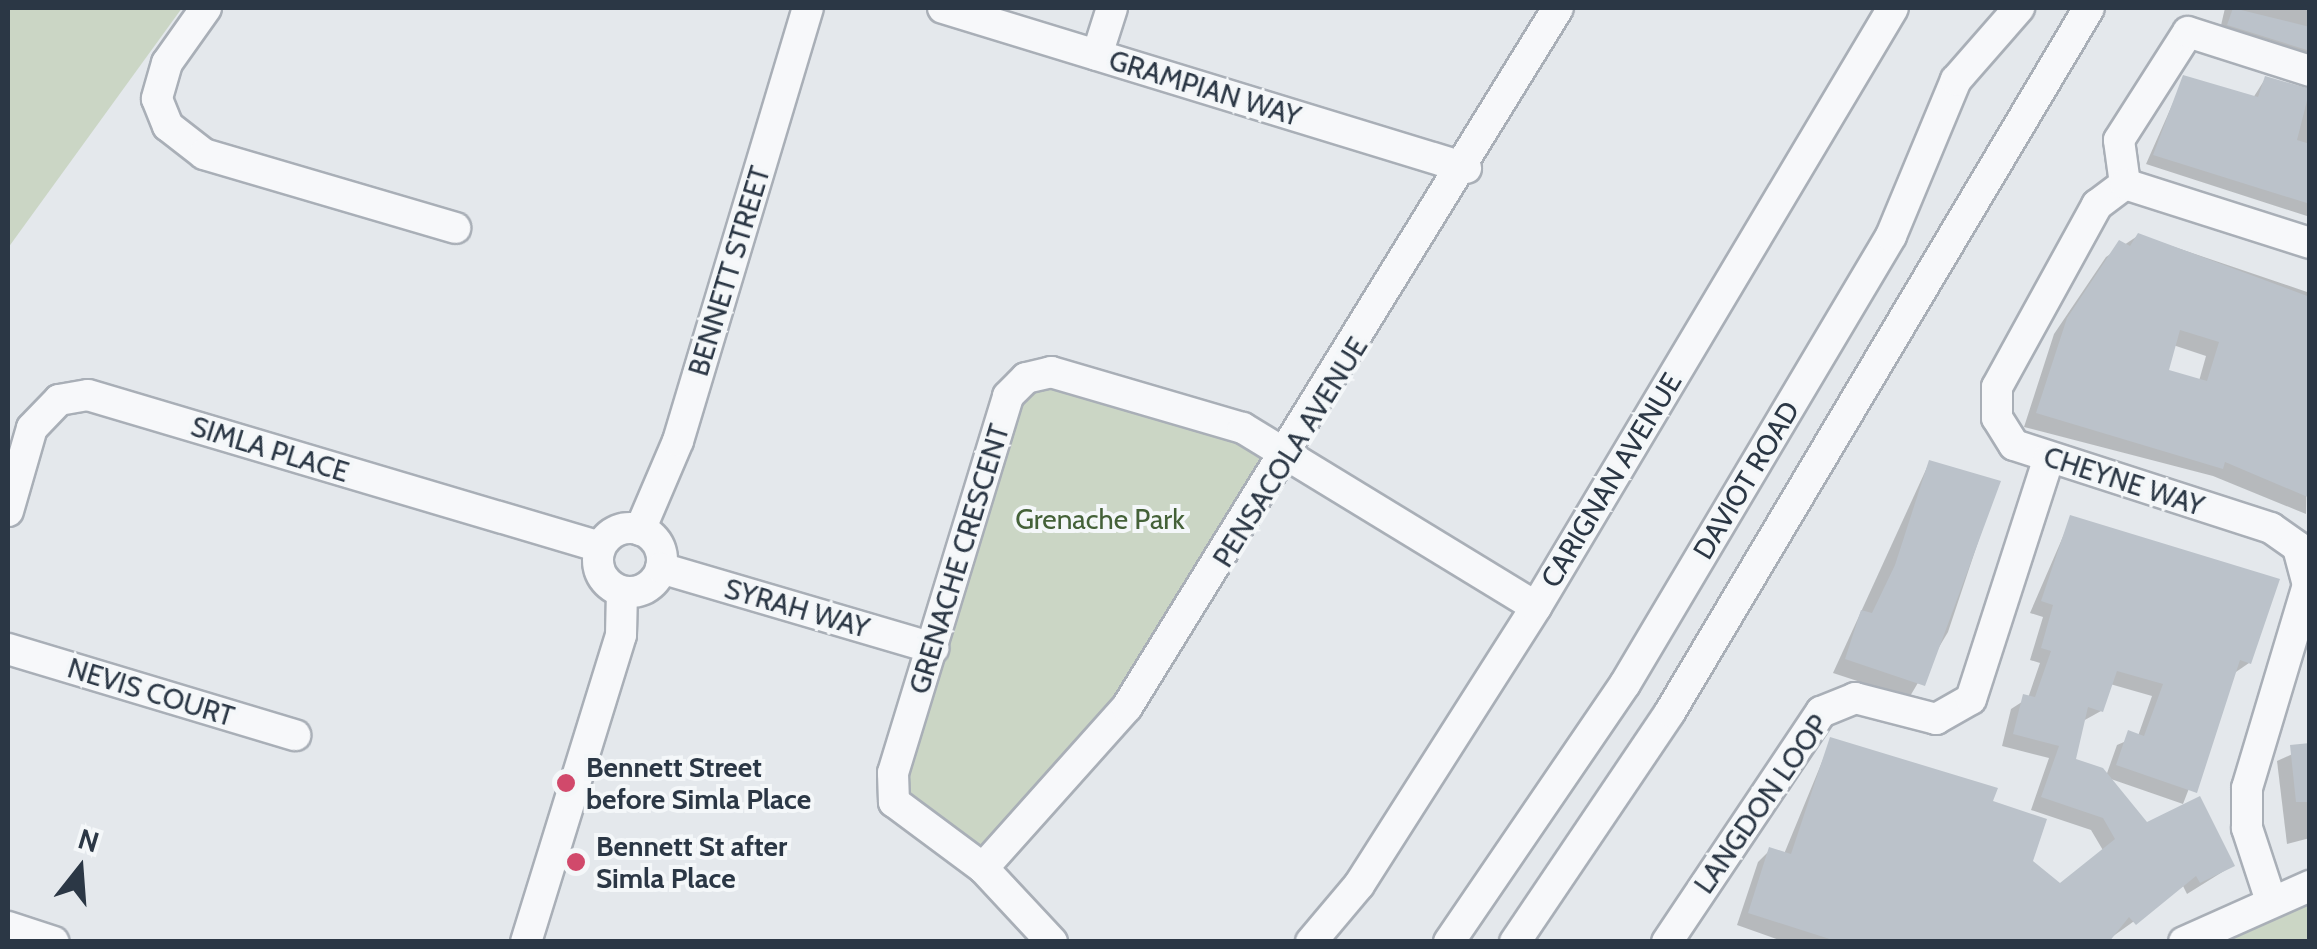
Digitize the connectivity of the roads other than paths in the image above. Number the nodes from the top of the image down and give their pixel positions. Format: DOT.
graph roads {
  1 [pos="206,8"];
  2 [pos="808,8"];
  3 [pos="944,8"];
  4 [pos="1112,8"];
  5 [pos="1558,8"];
  6 [pos="1893,8"];
  7 [pos="2019,8"];
  8 [pos="2089,8"];
  9 [pos="1097,55"];
  10 [pos="2310,71"];
  11 [pos="1466,168"];
  12 [pos="2124,184"];
  13 [pos="454,228"];
  14 [pos="2310,243"];
  15 [pos="1292,452"];
  16 [pos="2049,458"];
  17 [pos="8,512"];
  18 [pos="640,530"];
  19 [pos="600,547"];
  20 [pos="661,568"];
  21 [pos="622,592"];
  22 [pos="1536,607"];
  23 [pos="933,648"];
  24 [pos="8,649"];
  25 [pos="295,735"];
  26 [pos="982,868"];
  27 [pos="2310,886"];
  28 [pos="2270,898"];
  29 [pos="8,928"];
  30 [pos="1679,939"];
  31 [pos="54,942"];
  32 [pos="526,942"];
  33 [pos="1052,942"];
  34 [pos="1311,942"];
  35 [pos="1449,942"];
  36 [pos="1515,942"];
  37 [pos="2184,942"];
  1 -- 13 [label="street"];
  2 -- 18 [label="street, BENNETT STREET"];
  3 -- 9 [label="street, GRAMPIAN WAY"];
  4 -- 9 [label="street"];
  5 -- 11 [label="street, PENSACOLA AVENUE"];
  6 -- 22 [label="street, CARIGNAN AVENUE"];
  7 -- 35 [label="street, DAVIOT ROAD"];
  8 -- 36 [label="street, DAVIOT ROAD"];
  9 -- 11 [label="street, GRAMPIAN WAY"];
  10 -- 12 [label="street"];
  11 -- 15 [label="street, PENSACOLA AVENUE"];
  12 -- 14 [label="street"];
  12 -- 16 [label="street, CHEYNE WAY"];
  15 -- 22 [label="street, GRENACHE CRESCENT"];
  15 -- 23 [label="street, GRENACHE CRESCENT"];
  15 -- 26 [label="street, PENSACOLA AVENUE"];
  16 -- 28 [label="street, CHEYNE WAY"];
  16 -- 30 [label="street, LANGDON LOOP"];
  17 -- 19 [label="street, SIMLA PLACE"];
  18 -- 19 [label="street"];
  18 -- 20 [label="street"];
  19 -- 21 [label="street"];
  20 -- 21 [label="street"];
  20 -- 23 [label="street, SYRAH WAY"];
  21 -- 32 [label="street"];
  22 -- 34 [label="street, CARIGNAN AVENUE"];
  23 -- 26 [label="street, GRENACHE CRESCENT"];
  24 -- 25 [label="street, NEVIS COURT"];
  26 -- 33 [label="street, GRENACHE CRESCENT"];
  27 -- 28 [label="street"];
  28 -- 37 [label="street"];
  29 -- 31 [label="street"];
}
